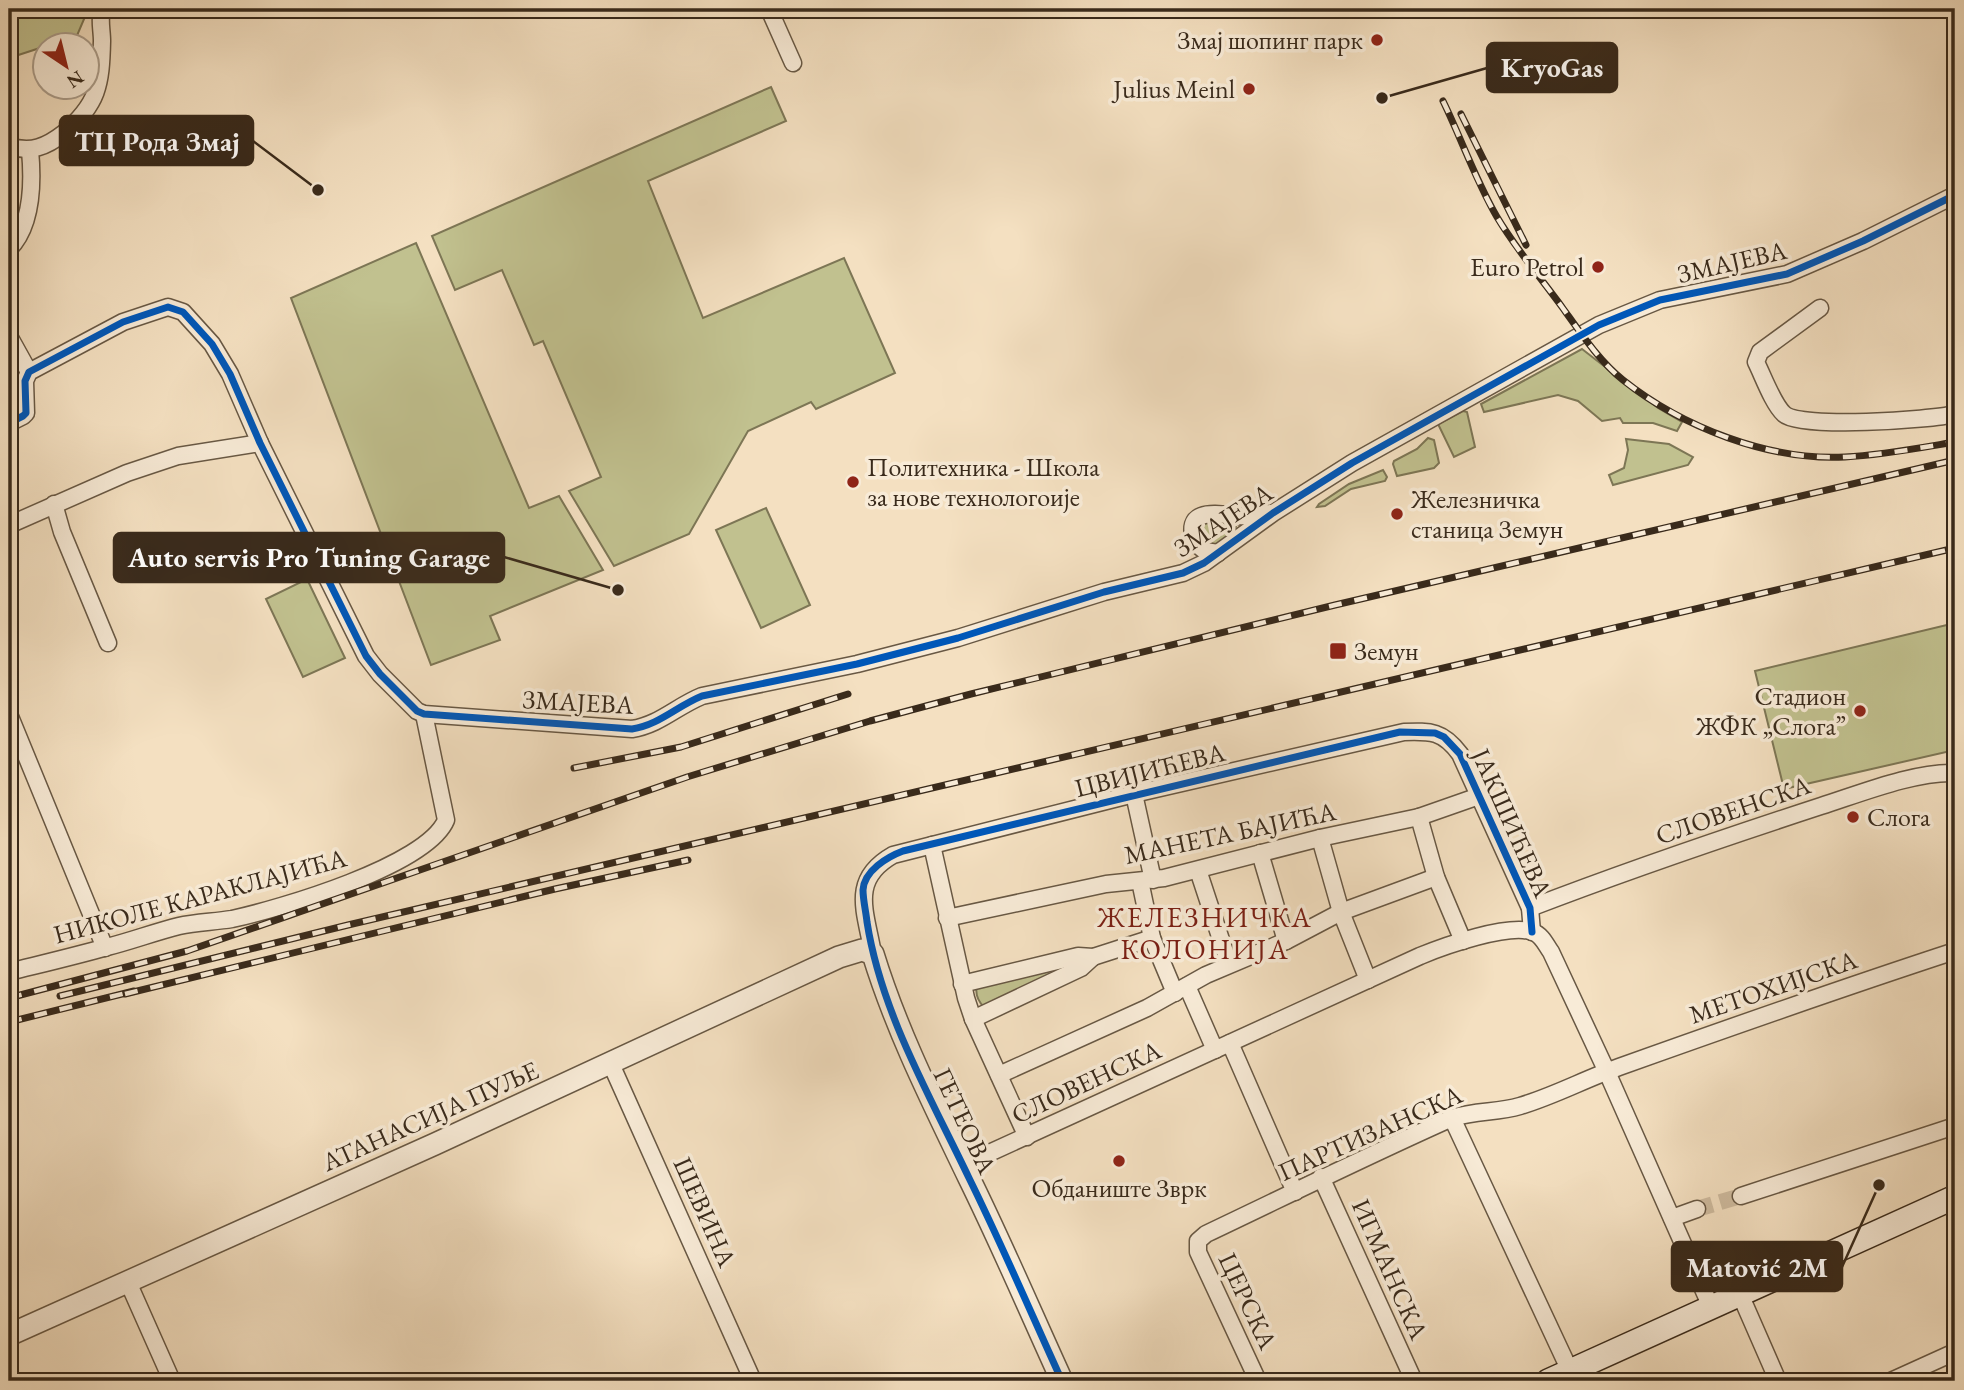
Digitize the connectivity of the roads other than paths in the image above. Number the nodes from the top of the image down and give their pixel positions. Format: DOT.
graph roads {
  1 [pos="102,9"];
  2 [pos="769,9"];
  3 [pos="793,63"];
  4 [pos="9,146"];
  5 [pos="30,150"];
  6 [pos="1955,195"];
  7 [pos="9,249"];
  8 [pos="1820,308"];
  9 [pos="9,336"];
  10 [pos="29,372"];
  11 [pos="1955,414"];
  12 [pos="9,423"];
  13 [pos="260,443"];
  14 [pos="54,504"];
  15 [pos="1273,513"];
  16 [pos="1235,516"];
  17 [pos="9,525"];
  18 [pos="1236,540"];
  19 [pos="1200,548"];
  20 [pos="1218,553"];
  21 [pos="1183,573"];
  22 [pos="108,643"];
  23 [pos="9,714"];
  24 [pos="424,714"];
  25 [pos="1444,737"];
  26 [pos="1955,773"];
  27 [pos="1134,794"];
  28 [pos="1479,796"];
  29 [pos="1419,817"];
  30 [pos="1320,838"];
  31 [pos="932,845"];
  32 [pos="1260,853"];
  33 [pos="1199,870"];
  34 [pos="872,872"];
  35 [pos="1436,877"];
  36 [pos="1147,880"];
  37 [pos="1530,908"];
  38 [pos="1341,912"];
  39 [pos="947,918"];
  40 [pos="1532,932"];
  41 [pos="1152,938"];
  42 [pos="1286,940"];
  43 [pos="1463,941"];
  44 [pos="105,948"];
  45 [pos="1955,951"];
  46 [pos="873,954"];
  47 [pos="1093,957"];
  48 [pos="1229,964"];
  49 [pos="9,972"];
  50 [pos="1368,980"];
  51 [pos="962,984"];
  52 [pos="1181,990"];
  53 [pos="973,1019"];
  54 [pos="1222,1047"];
  55 [pos="611,1064"];
  56 [pos="1607,1072"];
  57 [pos="999,1075"];
  58 [pos="1452,1118"];
  59 [pos="1955,1126"];
  60 [pos="1027,1137"];
  61 [pos="963,1165"];
  62 [pos="1321,1177"];
  63 [pos="1295,1192"];
  64 [pos="1741,1196"];
  65 [pos="1955,1197"];
  66 [pos="1697,1209"];
  67 [pos="1672,1218"];
  68 [pos="1198,1241"];
  69 [pos="128,1282"];
  70 [pos="1740,1294"];
  71 [pos="1711,1307"];
  72 [pos="9,1335"];
  73 [pos="1955,1352"];
  74 [pos="1570,1371"];
  75 [pos="172,1381"];
  76 [pos="753,1381"];
  77 [pos="1062,1381"];
  78 [pos="1258,1381"];
  79 [pos="1414,1381"];
  80 [pos="1548,1381"];
  81 [pos="1778,1381"];
  82 [pos="1891,1381"];
  1 -- 5 [label="street"];
  2 -- 3 [label="street"];
  4 -- 5 [label="street"];
  5 -- 7 [label="street"];
  6 -- 15 [label="street, ЗМАЈЕВА"];
  8 -- 11 [label="street"];
  9 -- 10 [label="street"];
  10 -- 12 [label="street"];
  10 -- 13 [label="street"];
  13 -- 14 [label="street"];
  13 -- 24 [label="street"];
  14 -- 17 [label="street"];
  14 -- 22 [label="street"];
  15 -- 16 [label="street"];
  15 -- 18 [label="street, ЗМАЈЕВА"];
  16 -- 18 [label="street"];
  16 -- 19 [label="street"];
  18 -- 20 [label="street, ЗМАЈЕВА"];
  19 -- 20 [label="street"];
  19 -- 21 [label="street"];
  20 -- 21 [label="street, ЗМАЈЕВА"];
  21 -- 24 [label="street, ЗМАЈЕВА"];
  23 -- 44 [label="street"];
  24 -- 44 [label="street, НИКОЛЕ КАРАКЛАЈИЋА"];
  25 -- 27 [label="street, ЦВИЈИЋЕВА"];
  25 -- 28 [label="street, ЈАКШИЋЕВА"];
  26 -- 37 [label="street, СЛОВЕНСКА"];
  27 -- 31 [label="street, ЦВИЈИЋЕВА"];
  27 -- 36 [label="street"];
  28 -- 29 [label="street, МАНЕТА БАЈИЋА"];
  28 -- 37 [label="street, ЈАКШИЋЕВА"];
  29 -- 30 [label="street, МАНЕТА БАЈИЋА"];
  29 -- 35 [label="street"];
  30 -- 32 [label="street, МАНЕТА БАЈИЋА"];
  30 -- 38 [label="street"];
  31 -- 34 [label="street, ЦВИЈИЋЕВА"];
  31 -- 39 [label="street"];
  32 -- 33 [label="street, МАНЕТА БАЈИЋА"];
  32 -- 42 [label="street"];
  33 -- 36 [label="street, МАНЕТА БАЈИЋА"];
  33 -- 48 [label="street"];
  34 -- 46 [label="street, ГЕТЕОВА"];
  35 -- 38 [label="street"];
  35 -- 43 [label="street"];
  36 -- 39 [label="street, МАНЕТА БАЈИЋА"];
  36 -- 41 [label="street"];
  37 -- 40 [label="street, ЈАКШИЋЕВА"];
  38 -- 42 [label="street"];
  38 -- 50 [label="street"];
  39 -- 51 [label="street"];
  40 -- 43 [label="street, СЛОВЕНСКА"];
  40 -- 56 [label="street, ЈАКШИЋЕВА"];
  41 -- 47 [label="street"];
  41 -- 52 [label="street"];
  42 -- 48 [label="street"];
  43 -- 50 [label="street, СЛОВЕНСКА"];
  44 -- 49 [label="street, НИКОЛЕ КАРАКЛАЈИЋА"];
  45 -- 56 [label="street, МЕТОХИЈСКА"];
  46 -- 55 [label="street, АТАНАСИЈА ПУЉЕ"];
  46 -- 61 [label="street, ГЕТЕОВА"];
  47 -- 51 [label="street"];
  47 -- 53 [label="street"];
  48 -- 52 [label="street"];
  50 -- 54 [label="street, СЛОВЕНСКА"];
  51 -- 53 [label="street"];
  52 -- 54 [label="street"];
  52 -- 57 [label="street"];
  53 -- 57 [label="street"];
  54 -- 60 [label="street, СЛОВЕНСКА"];
  54 -- 63 [label="street"];
  55 -- 69 [label="street, АТАНАСИЈА ПУЉЕ"];
  55 -- 76 [label="street, ШЕВИНА"];
  56 -- 58 [label="street, ПАРТИЗАНСКА"];
  56 -- 67 [label="street, ЈАКШИЋЕВА"];
  57 -- 60 [label="street"];
  58 -- 62 [label="street, ПАРТИЗАНСКА"];
  58 -- 74 [label="street"];
  59 -- 64 [label="street"];
  60 -- 61 [label="street, СЛОВЕНСКА"];
  61 -- 77 [label="street, ГЕТЕОВА"];
  62 -- 63 [label="street, ПАРТИЗАНСКА"];
  62 -- 79 [label="street, ИГМАНСКА"];
  63 -- 68 [label="street, ПАРТИЗАНСКА"];
  65 -- 70 [label="main road"];
  66 -- 67 [label="street"];
  67 -- 71 [label="street, ЈАКШИЋЕВА"];
  68 -- 78 [label="street, ЦЕРСКА"];
  69 -- 72 [label="street, АТАНАСИЈА ПУЉЕ"];
  69 -- 75 [label="street"];
  70 -- 71 [label="main road"];
  70 -- 81 [label="street"];
  71 -- 74 [label="main road"];
  73 -- 82 [label="street"];
  74 -- 80 [label="main road"];
}
